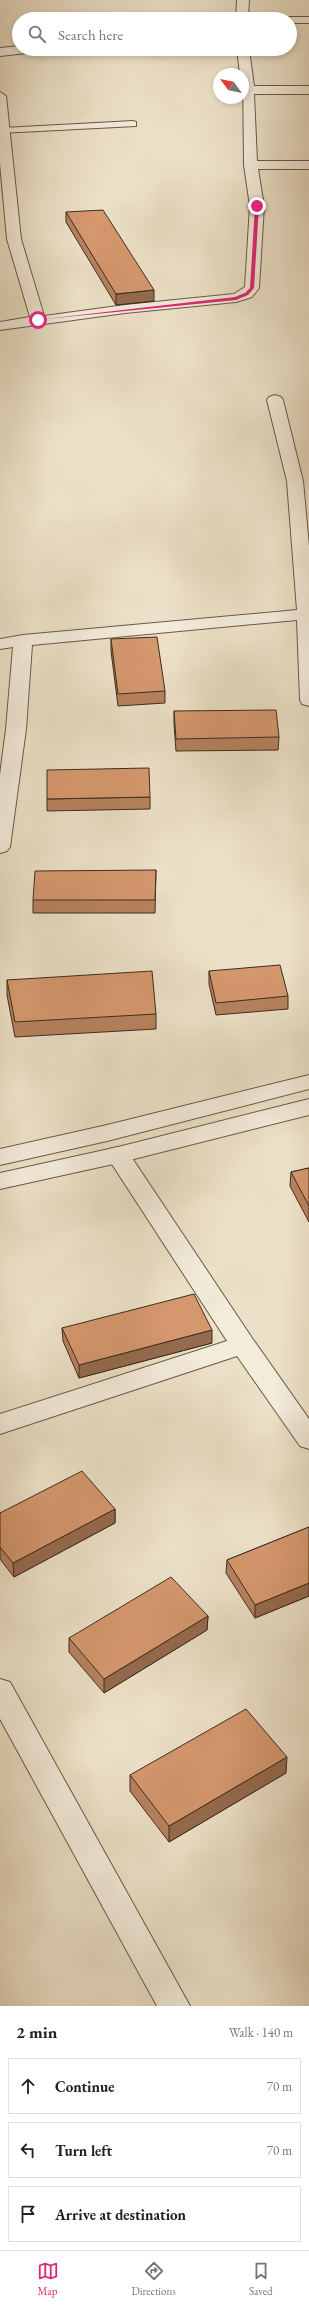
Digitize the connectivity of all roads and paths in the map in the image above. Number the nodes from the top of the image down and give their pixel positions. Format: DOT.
graph roads {
  1 [pos="242,0"];
  2 [pos="242,12"];
  3 [pos="297,20"];
  4 [pos="309,20"];
  5 [pos="12,51"];
  6 [pos="0,52"];
  7 [pos="244,56"];
  8 [pos="245,68"];
  9 [pos="249,90"];
  10 [pos="309,90"];
  11 [pos="0,96"];
  12 [pos="249,104"];
  13 [pos="133,124"];
  14 [pos="4,131"];
  15 [pos="251,165"];
  16 [pos="309,165"];
  17 [pos="14,239"];
  18 [pos="0,241"];
  19 [pos="38,320"];
  20 [pos="0,326"];
  21 [pos="275,400"];
  22 [pos="302,480"];
  23 [pos="308,614"];
  24 [pos="23,640"];
  25 [pos="0,644"];
  26 [pos="309,700"];
  27 [pos="0,847"];
  28 [pos="309,1082"];
  29 [pos="309,1107"];
  30 [pos="118,1155"];
  31 [pos="0,1156"];
  32 [pos="0,1181"];
  33 [pos="242,1345"];
  34 [pos="0,1424"];
  35 [pos="309,1439"];
  36 [pos="0,1691"];
  37 [pos="174,2006"];
  1 -- 2 [label="street"];
  3 -- 4 [label="street"];
  5 -- 6 [label="street"];
  7 -- 8 [label="street"];
  9 -- 10 [label="street"];
  11 -- 14 [label="street"];
  12 -- 15 [label="street"];
  13 -- 14 [label="lane"];
  14 -- 17 [label="street"];
  15 -- 16 [label="street"];
  15 -- 19 [label="street"];
  17 -- 18 [label="street"];
  17 -- 19 [label="street"];
  19 -- 20 [label="street"];
  21 -- 22 [label="street"];
  22 -- 23 [label="street"];
  23 -- 24 [label="street"];
  23 -- 26 [label="street"];
  24 -- 25 [label="street"];
  24 -- 27 [label="street"];
  28 -- 31 [label="street"];
  29 -- 30 [label="street"];
  30 -- 32 [label="street"];
  30 -- 33 [label="street"];
  33 -- 34 [label="street"];
  33 -- 35 [label="street"];
  36 -- 37 [label="street"];
}
